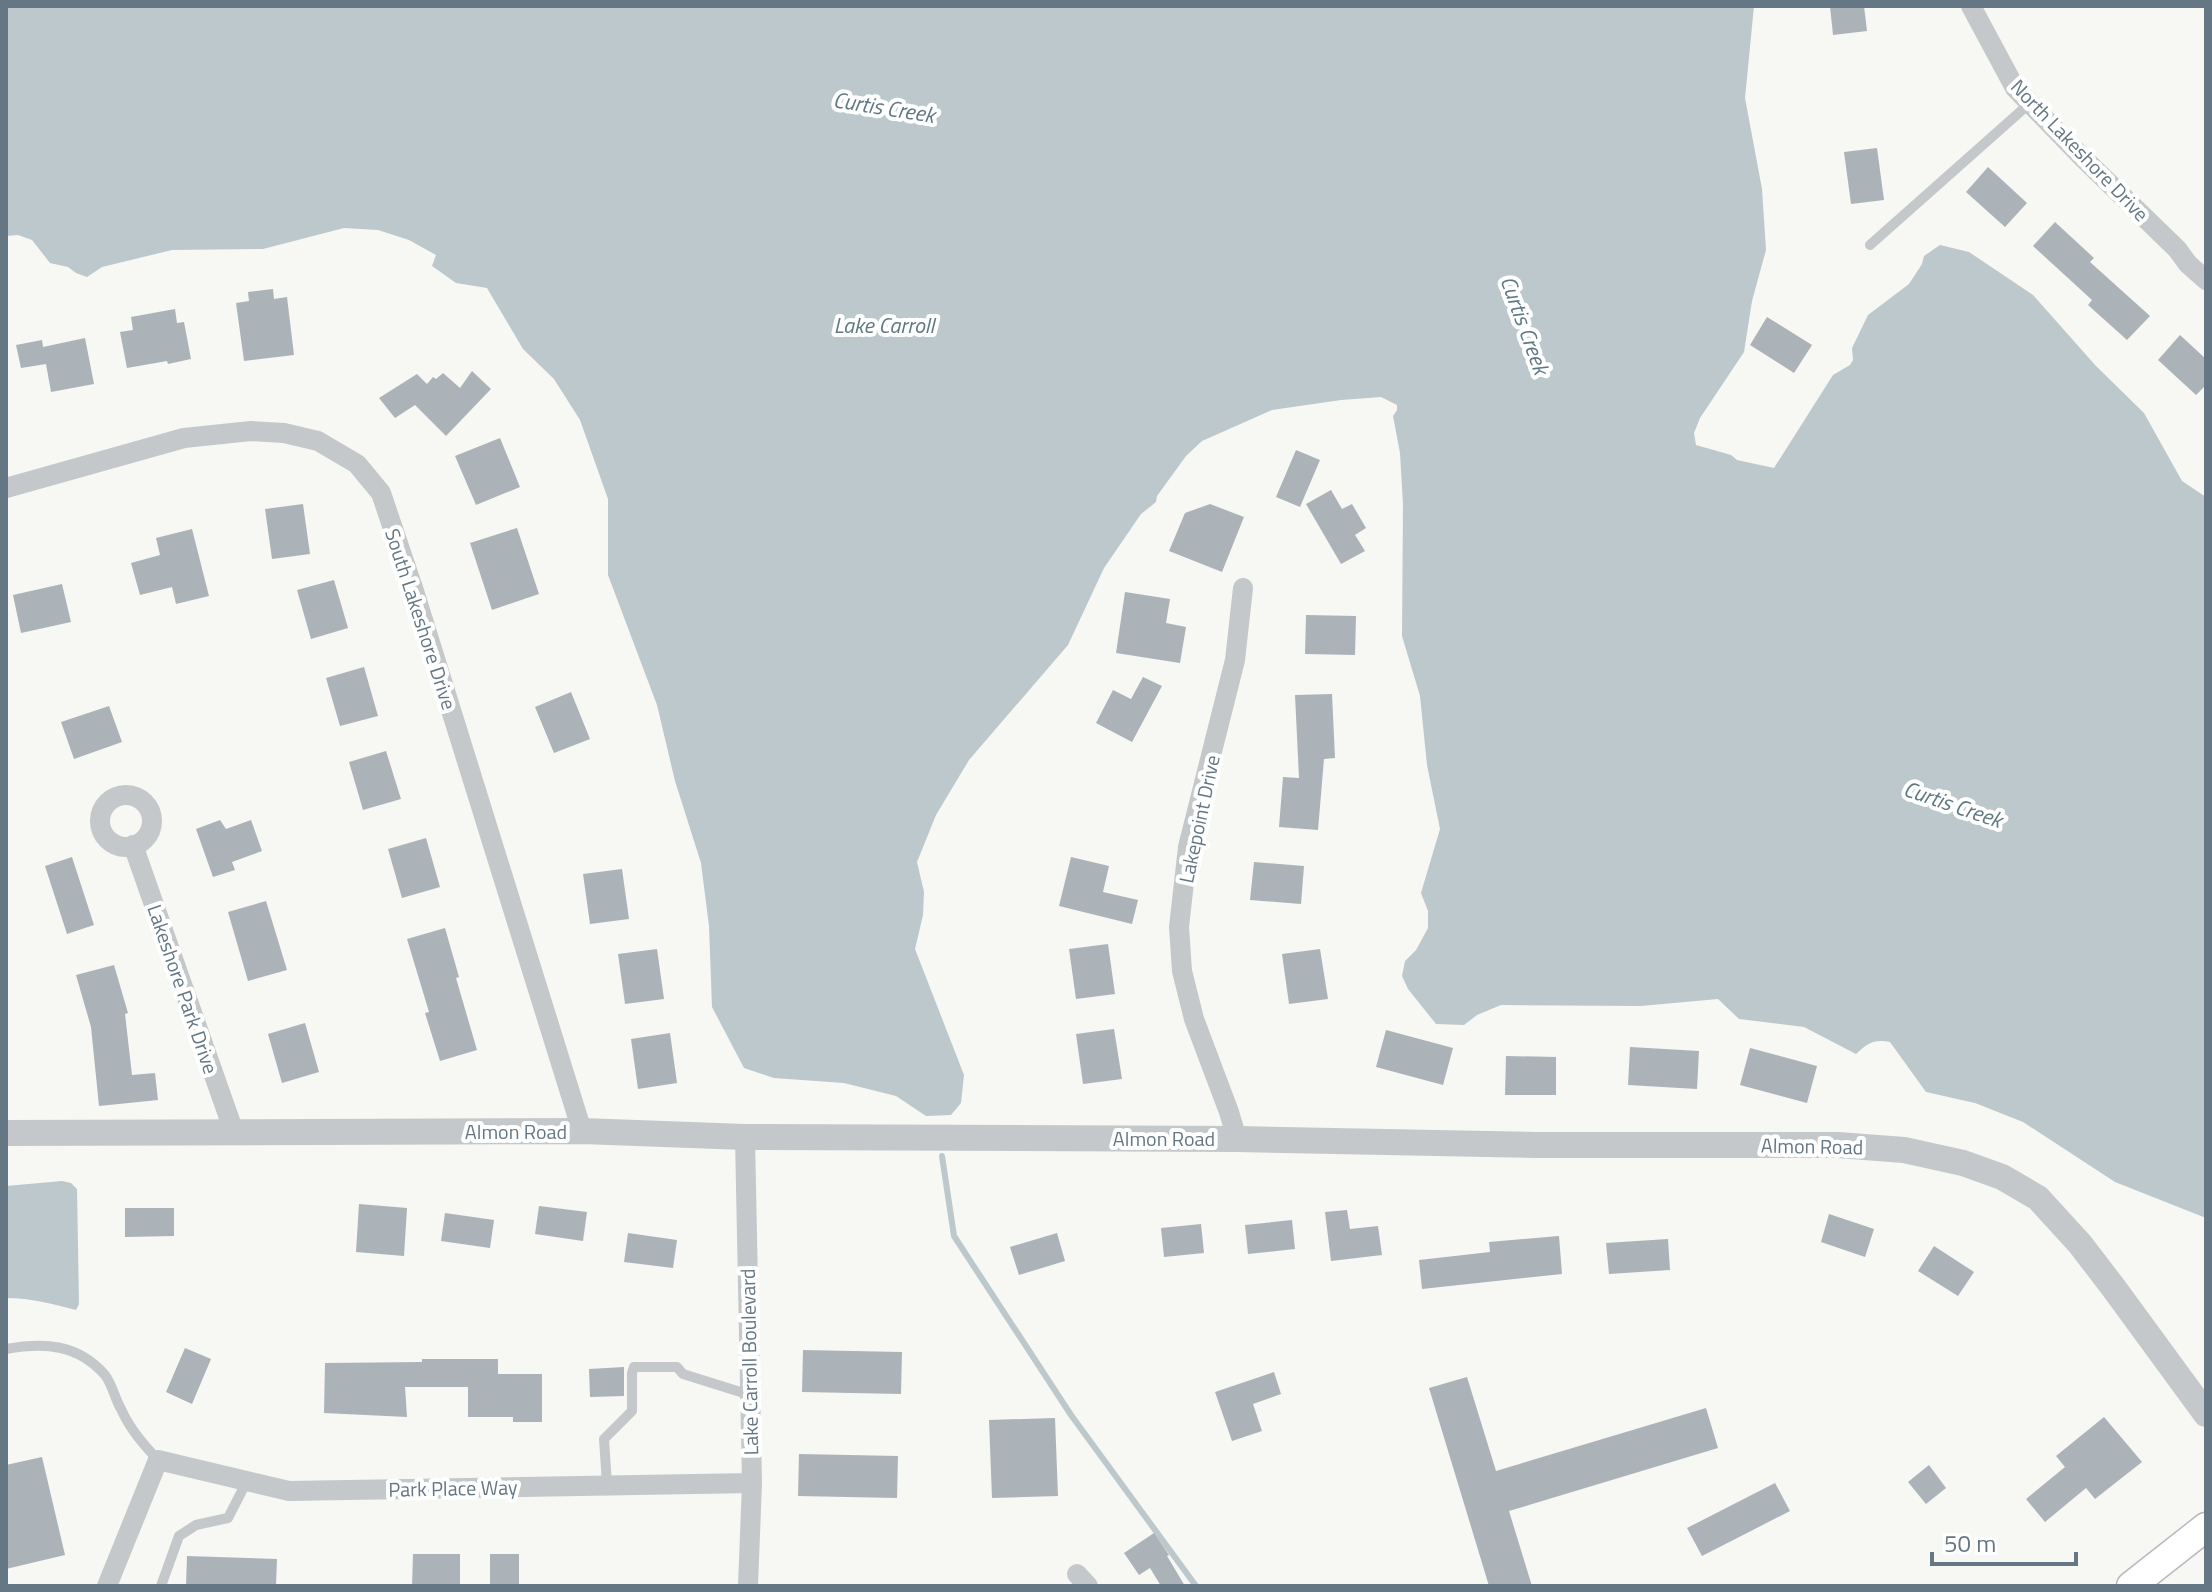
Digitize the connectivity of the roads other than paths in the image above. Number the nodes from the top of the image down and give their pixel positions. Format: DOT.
graph roads {
  1 [pos="1971,6"];
  2 [pos="2030,103"];
  3 [pos="1870,245"];
  4 [pos="2206,280"];
  5 [pos="6,488"];
  6 [pos="1243,588"];
  7 [pos="133,845"];
  8 [pos="582,1131"];
  9 [pos="234,1132"];
  10 [pos="6,1133"];
  11 [pos="745,1137"];
  12 [pos="1237,1139"];
  13 [pos="6,1349"];
  14 [pos="750,1395"];
  15 [pos="2206,1414"];
  16 [pos="158,1460"];
  17 [pos="247,1481"];
  18 [pos="752,1483"];
  19 [pos="607,1485"];
  20 [pos="2206,1527"];
  21 [pos="107,1586"];
  22 [pos="161,1586"];
  23 [pos="748,1586"];
  24 [pos="2131,1586"];
  1 -- 2 [label="street, North Lakeshore Drive"];
  2 -- 3 [label="lane"];
  2 -- 4 [label="street, North Lakeshore Drive"];
  5 -- 8 [label="street, South Lakeshore Drive"];
  6 -- 12 [label="street, Lakepoint Drive"];
  7 -- 9 [label="street, Lakeshore Park Drive"];
  8 -- 9 [label="street, Almon Road"];
  8 -- 11 [label="street, Almon Road"];
  9 -- 10 [label="street, Almon Road"];
  11 -- 12 [label="street, Almon Road"];
  11 -- 14 [label="street, Lake Carroll Boulevard"];
  12 -- 15 [label="street, Almon Road"];
  13 -- 16 [label="lane"];
  14 -- 18 [label="street, Lake Carroll Boulevard"];
  14 -- 19 [label="lane"];
  16 -- 17 [label="street, Park Place Way"];
  16 -- 21 [label="street"];
  17 -- 19 [label="street, Park Place Way"];
  17 -- 22 [label="lane"];
  18 -- 19 [label="street, Park Place Way"];
  18 -- 23 [label="street, Lake Carroll Boulevard"];
  20 -- 24 [label="main road"];
}
